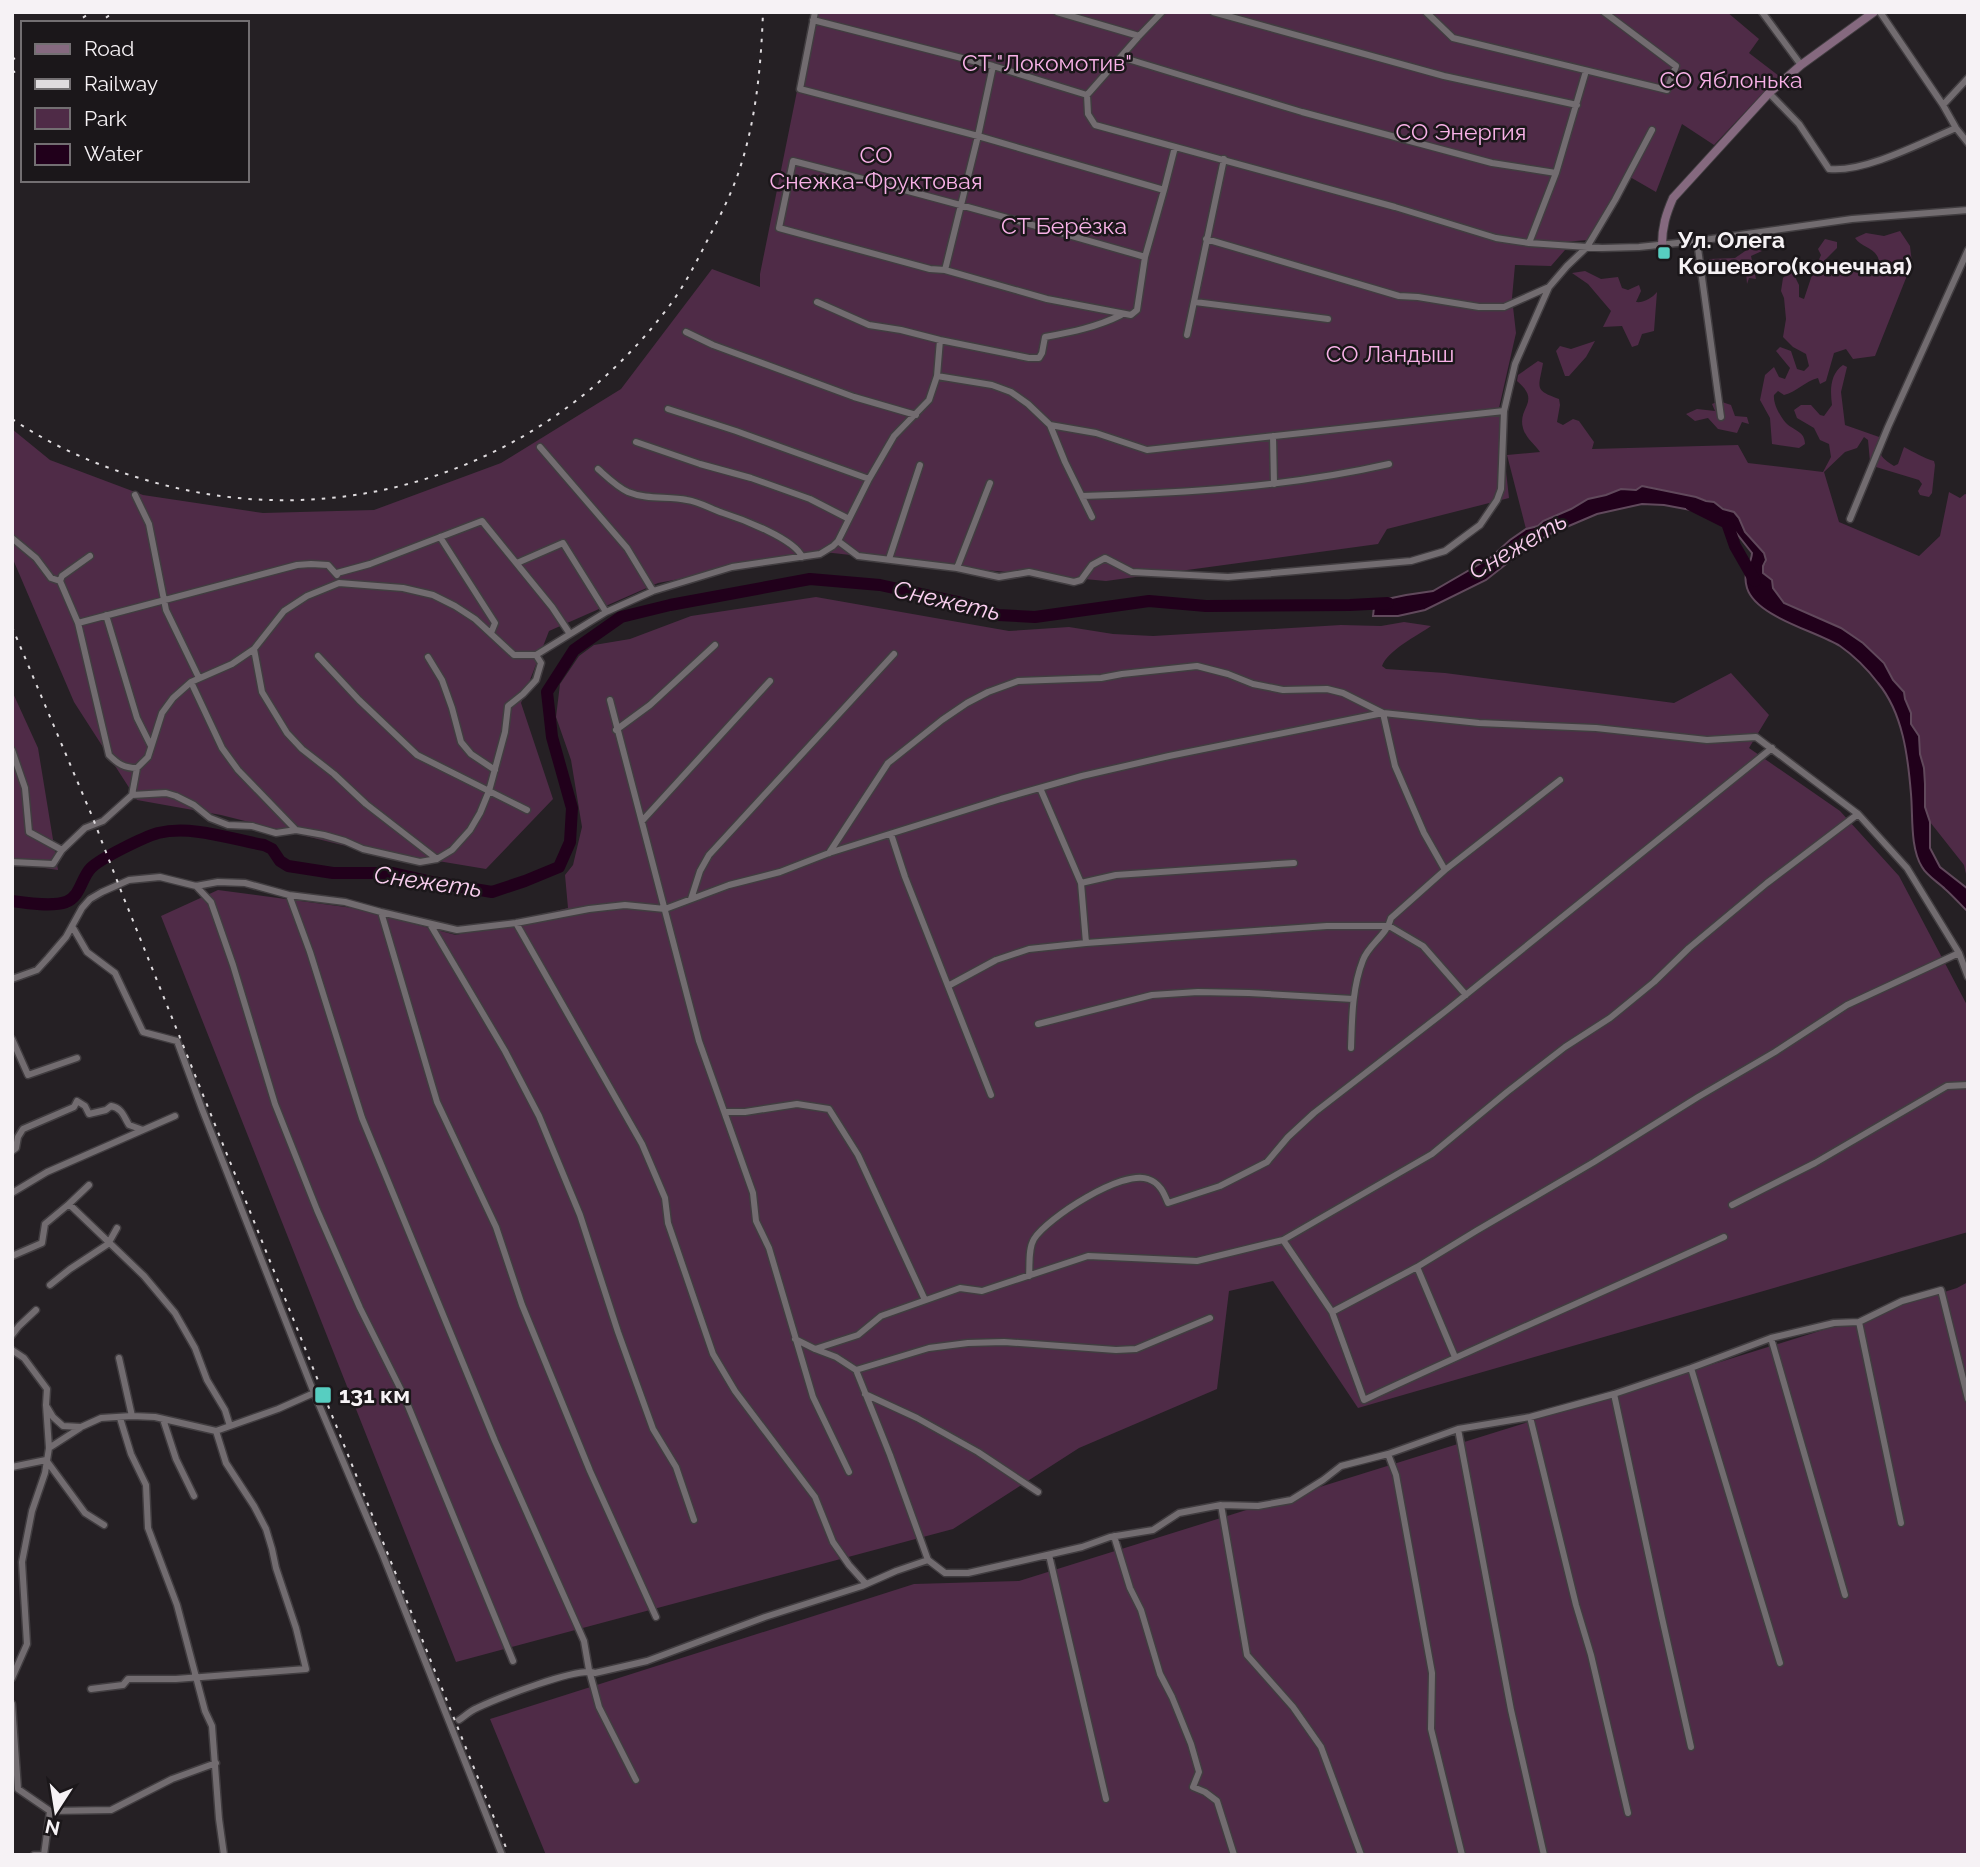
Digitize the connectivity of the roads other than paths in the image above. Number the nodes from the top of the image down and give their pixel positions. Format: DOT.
graph roads {
  1 [pos="1057,12"];
  2 [pos="1163,12"];
  3 [pos="1213,12"];
  4 [pos="1426,12"];
  5 [pos="1604,12"];
  6 [pos="1762,12"];
  7 [pos="1874,12"];
  8 [pos="1880,12"];
  9 [pos="814,16"];
  10 [pos="1139,36"];
  11 [pos="1121,57"];
  12 [pos="1801,65"];
  13 [pos="993,66"];
  14 [pos="1586,71"];
  15 [pos="1968,78"];
  16 [pos="1769,93"];
  17 [pos="1087,95"];
  18 [pos="1943,104"];
  19 [pos="1577,105"];
  20 [pos="1956,128"];
  21 [pos="1652,130"];
  22 [pos="978,136"];
  23 [pos="1968,143"];
  24 [pos="1175,147"];
  25 [pos="1224,159"];
  26 [pos="1556,173"];
  27 [pos="1164,190"];
  28 [pos="962,204"];
  29 [pos="1968,210"];
  30 [pos="1206,239"];
  31 [pos="1697,241"];
  32 [pos="1529,243"];
  33 [pos="1662,245"];
  34 [pos="1587,247"];
  35 [pos="1968,250"];
  36 [pos="1145,257"];
  37 [pos="945,270"];
  38 [pos="1549,287"];
  39 [pos="817,302"];
  40 [pos="1195,302"];
  41 [pos="1121,315"];
  42 [pos="1328,319"];
  43 [pos="686,332"];
  44 [pos="1187,335"];
  45 [pos="940,340"];
  46 [pos="937,376"];
  47 [pos="668,409"];
  48 [pos="1504,411"];
  49 [pos="916,415"];
  50 [pos="1721,417"];
  51 [pos="1051,425"];
  52 [pos="1273,436"];
  53 [pos="636,442"];
  54 [pos="540,447"];
  55 [pos="1389,464"];
  56 [pos="920,465"];
  57 [pos="598,469"];
  58 [pos="869,479"];
  59 [pos="990,483"];
  60 [pos="1274,484"];
  61 [pos="135,495"];
  62 [pos="1082,496"];
  63 [pos="1092,517"];
  64 [pos="849,519"];
  65 [pos="1850,519"];
  66 [pos="440,537"];
  67 [pos="12,538"];
  68 [pos="838,541"];
  69 [pos="90,556"];
  70 [pos="802,557"];
  71 [pos="888,559"];
  72 [pos="517,563"];
  73 [pos="957,568"];
  74 [pos="337,573"];
  75 [pos="60,581"];
  76 [pos="339,583"];
  77 [pos="653,591"];
  78 [pos="164,600"];
  79 [pos="606,612"];
  80 [pos="106,615"];
  81 [pos="78,623"];
  82 [pos="491,633"];
  83 [pos="569,634"];
  84 [pos="715,645"];
  85 [pos="254,649"];
  86 [pos="894,654"];
  87 [pos="536,655"];
  88 [pos="318,656"];
  89 [pos="428,657"];
  90 [pos="199,678"];
  91 [pos="770,681"];
  92 [pos="191,682"];
  93 [pos="610,700"];
  94 [pos="1383,713"];
  95 [pos="617,730"];
  96 [pos="151,746"];
  97 [pos="1772,748"];
  98 [pos="12,750"];
  99 [pos="137,768"];
  100 [pos="495,769"];
  101 [pos="1560,780"];
  102 [pos="1040,788"];
  103 [pos="489,791"];
  104 [pos="132,795"];
  105 [pos="527,810"];
  106 [pos="1858,814"];
  107 [pos="642,821"];
  108 [pos="296,830"];
  109 [pos="891,834"];
  110 [pos="62,850"];
  111 [pos="829,853"];
  112 [pos="437,859"];
  113 [pos="12,862"];
  114 [pos="1294,863"];
  115 [pos="1446,870"];
  116 [pos="1081,883"];
  117 [pos="196,886"];
  118 [pos="289,895"];
  119 [pos="691,899"];
  120 [pos="665,909"];
  121 [pos="381,912"];
  122 [pos="516,923"];
  123 [pos="430,924"];
  124 [pos="72,926"];
  125 [pos="1389,926"];
  126 [pos="1086,943"];
  127 [pos="1959,953"];
  128 [pos="1968,977"];
  129 [pos="12,979"];
  130 [pos="948,986"];
  131 [pos="1466,995"];
  132 [pos="1353,999"];
  133 [pos="1038,1024"];
  134 [pos="12,1038"];
  135 [pos="1351,1048"];
  136 [pos="77,1058"];
  137 [pos="1968,1085"];
  138 [pos="991,1096"];
  139 [pos="726,1112"];
  140 [pos="175,1116"];
  141 [pos="143,1130"];
  142 [pos="12,1152"];
  143 [pos="89,1185"];
  144 [pos="12,1193"];
  145 [pos="69,1204"];
  146 [pos="1732,1205"];
  147 [pos="117,1228"];
  148 [pos="1724,1237"];
  149 [pos="1283,1240"];
  150 [pos="108,1244"];
  151 [pos="12,1256"];
  152 [pos="1417,1268"];
  153 [pos="1030,1276"];
  154 [pos="50,1285"];
  155 [pos="925,1300"];
  156 [pos="36,1310"];
  157 [pos="1332,1312"];
  158 [pos="1210,1318"];
  159 [pos="1859,1322"];
  160 [pos="12,1335"];
  161 [pos="1771,1338"];
  162 [pos="795,1339"];
  163 [pos="815,1349"];
  164 [pos="12,1350"];
  165 [pos="1455,1357"];
  166 [pos="119,1358"];
  167 [pos="1691,1368"];
  168 [pos="856,1370"];
  169 [pos="314,1393"];
  170 [pos="865,1394"];
  171 [pos="1614,1394"];
  172 [pos="1968,1399"];
  173 [pos="46,1405"];
  174 [pos="132,1416"];
  175 [pos="1530,1417"];
  176 [pos="120,1418"];
  177 [pos="163,1419"];
  178 [pos="230,1426"];
  179 [pos="81,1427"];
  180 [pos="1458,1429"];
  181 [pos="216,1431"];
  182 [pos="49,1448"];
  183 [pos="1388,1454"];
  184 [pos="46,1460"];
  185 [pos="12,1466"];
  186 [pos="849,1472"];
  187 [pos="1038,1492"];
  188 [pos="194,1496"];
  189 [pos="1221,1505"];
  190 [pos="694,1520"];
  191 [pos="1901,1523"];
  192 [pos="104,1525"];
  193 [pos="1114,1536"];
  194 [pos="1049,1555"];
  195 [pos="928,1560"];
  196 [pos="22,1562"];
  197 [pos="12,1564"];
  198 [pos="866,1584"];
  199 [pos="1845,1595"];
  200 [pos="656,1617"];
  201 [pos="513,1661"];
  202 [pos="1780,1663"];
  203 [pos="589,1670"];
  204 [pos="197,1676"];
  205 [pos="12,1678"];
  206 [pos="91,1689"];
  207 [pos="12,1704"];
  208 [pos="459,1720"];
  209 [pos="1691,1747"];
  210 [pos="216,1763"];
  211 [pos="636,1780"];
  212 [pos="1106,1799"];
  213 [pos="50,1811"];
  214 [pos="1628,1813"];
  215 [pos="34,1855"];
  216 [pos="224,1855"];
  217 [pos="502,1855"];
  218 [pos="1234,1855"];
  219 [pos="1361,1855"];
  220 [pos="1462,1855"];
  221 [pos="1544,1855"];
  1 -- 10 [label="street"];
  2 -- 10 [label="street"];
  3 -- 19 [label="street"];
  4 -- 14 [label="street"];
  5 -- 14 [label="street"];
  6 -- 12 [label="street"];
  7 -- 12 [label="street"];
  8 -- 18 [label="street"];
  9 -- 13 [label="street"];
  9 -- 22 [label="street"];
  10 -- 11 [label="street"];
  11 -- 17 [label="street"];
  11 -- 26 [label="street"];
  12 -- 16 [label="street"];
  13 -- 17 [label="street"];
  13 -- 22 [label="street"];
  14 -- 19 [label="street"];
  15 -- 18 [label="street"];
  16 -- 20 [label="street"];
  16 -- 33 [label="street"];
  17 -- 24 [label="street"];
  18 -- 20 [label="street"];
  19 -- 26 [label="street"];
  20 -- 23 [label="street"];
  21 -- 34 [label="street"];
  22 -- 27 [label="street"];
  22 -- 28 [label="street"];
  24 -- 25 [label="street"];
  24 -- 27 [label="street"];
  25 -- 30 [label="street"];
  25 -- 32 [label="street"];
  26 -- 32 [label="street"];
  27 -- 36 [label="street"];
  28 -- 36 [label="street"];
  28 -- 37 [label="street"];
  28 -- 37 [label="street"];
  29 -- 31 [label="street"];
  30 -- 38 [label="street"];
  30 -- 40 [label="street"];
  31 -- 33 [label="street"];
  31 -- 50 [label="street"];
  32 -- 34 [label="street"];
  33 -- 34 [label="street"];
  34 -- 38 [label="street"];
  35 -- 65 [label="street"];
  36 -- 41 [label="street"];
  37 -- 41 [label="street"];
  38 -- 48 [label="street"];
  39 -- 45 [label="street"];
  40 -- 42 [label="street"];
  40 -- 44 [label="street"];
  41 -- 45 [label="street"];
  43 -- 49 [label="street"];
  45 -- 46 [label="street"];
  46 -- 49 [label="street"];
  46 -- 51 [label="street"];
  47 -- 58 [label="street"];
  48 -- 52 [label="street"];
  48 -- 73 [label="street"];
  49 -- 58 [label="street"];
  51 -- 52 [label="street"];
  51 -- 62 [label="street"];
  52 -- 60 [label="street"];
  53 -- 64 [label="street"];
  54 -- 77 [label="street"];
  55 -- 60 [label="street"];
  56 -- 71 [label="street"];
  57 -- 70 [label="street"];
  58 -- 64 [label="street"];
  59 -- 73 [label="street"];
  60 -- 62 [label="street"];
  61 -- 78 [label="street"];
  62 -- 63 [label="street"];
  64 -- 68 [label="street"];
  66 -- 72 [label="street"];
  66 -- 74 [label="street"];
  66 -- 82 [label="street"];
  67 -- 75 [label="street"];
  68 -- 70 [label="street"];
  68 -- 71 [label="street"];
  69 -- 75 [label="street"];
  70 -- 77 [label="street"];
  71 -- 73 [label="street"];
  72 -- 79 [label="street"];
  72 -- 83 [label="street"];
  74 -- 76 [label="street"];
  74 -- 78 [label="street"];
  75 -- 81 [label="street"];
  76 -- 82 [label="street"];
  76 -- 85 [label="street"];
  77 -- 79 [label="street"];
  78 -- 80 [label="street"];
  78 -- 90 [label="street"];
  79 -- 83 [label="street"];
  80 -- 81 [label="street"];
  80 -- 96 [label="street"];
  81 -- 99 [label="street"];
  82 -- 87 [label="street"];
  83 -- 87 [label="street"];
  84 -- 95 [label="street"];
  85 -- 90 [label="street"];
  85 -- 112 [label="street"];
  86 -- 119 [label="street"];
  87 -- 100 [label="street"];
  88 -- 103 [label="street"];
  89 -- 100 [label="street"];
  90 -- 92 [label="street"];
  91 -- 107 [label="street"];
  92 -- 96 [label="street"];
  92 -- 108 [label="street"];
  93 -- 95 [label="street"];
  94 -- 97 [label="street"];
  94 -- 102 [label="street"];
  94 -- 111 [label="street"];
  94 -- 115 [label="street"];
  95 -- 107 [label="street"];
  96 -- 99 [label="street"];
  97 -- 106 [label="street"];
  97 -- 131 [label="street"];
  98 -- 110 [label="street"];
  99 -- 104 [label="street"];
  100 -- 103 [label="street"];
  101 -- 115 [label="street"];
  102 -- 109 [label="street"];
  102 -- 116 [label="street"];
  103 -- 105 [label="street"];
  103 -- 112 [label="street"];
  104 -- 108 [label="street"];
  104 -- 110 [label="street"];
  106 -- 127 [label="street"];
  106 -- 149 [label="street"];
  107 -- 120 [label="street"];
  108 -- 112 [label="street"];
  109 -- 111 [label="street"];
  109 -- 130 [label="street"];
  110 -- 113 [label="street"];
  111 -- 119 [label="street"];
  114 -- 116 [label="street"];
  115 -- 125 [label="street"];
  116 -- 126 [label="street"];
  117 -- 118 [label="street"];
  117 -- 124 [label="street"];
  117 -- 201 [label="street"];
  118 -- 121 [label="street"];
  118 -- 203 [label="street"];
  119 -- 120 [label="street"];
  120 -- 122 [label="street"];
  120 -- 139 [label="street"];
  121 -- 123 [label="street"];
  121 -- 200 [label="street"];
  122 -- 123 [label="street"];
  122 -- 198 [label="street"];
  123 -- 190 [label="street"];
  124 -- 129 [label="street"];
  124 -- 169 [label="street"];
  125 -- 126 [label="street"];
  125 -- 131 [label="street"];
  125 -- 132 [label="street"];
  126 -- 130 [label="street"];
  127 -- 128 [label="street"];
  127 -- 152 [label="street"];
  130 -- 138 [label="street"];
  131 -- 153 [label="street"];
  132 -- 133 [label="street"];
  132 -- 135 [label="street"];
  134 -- 136 [label="street"];
  137 -- 146 [label="street"];
  139 -- 155 [label="street"];
  139 -- 162 [label="street"];
  140 -- 141 [label="street"];
  141 -- 142 [label="street"];
  141 -- 144 [label="street"];
  143 -- 145 [label="street"];
  145 -- 150 [label="street"];
  145 -- 151 [label="street"];
  147 -- 150 [label="street"];
  148 -- 165 [label="street"];
  149 -- 153 [label="street"];
  149 -- 157 [label="street"];
  150 -- 154 [label="street"];
  150 -- 178 [label="street"];
  152 -- 157 [label="street"];
  152 -- 165 [label="street"];
  153 -- 155 [label="street"];
  155 -- 163 [label="street"];
  156 -- 160 [label="street"];
  157 -- 165 [label="street"];
  158 -- 168 [label="street"];
  159 -- 161 [label="street"];
  159 -- 172 [label="street"];
  159 -- 191 [label="street"];
  161 -- 167 [label="street"];
  161 -- 199 [label="street"];
  162 -- 163 [label="street"];
  162 -- 186 [label="street"];
  163 -- 168 [label="street"];
  164 -- 173 [label="street"];
  166 -- 174 [label="street"];
  167 -- 171 [label="street"];
  167 -- 202 [label="street"];
  168 -- 170 [label="street"];
  169 -- 178 [label="street"];
  169 -- 217 [label="street"];
  170 -- 187 [label="street"];
  170 -- 195 [label="street"];
  171 -- 175 [label="street"];
  171 -- 209 [label="street"];
  173 -- 179 [label="street"];
  173 -- 182 [label="street"];
  174 -- 176 [label="street"];
  174 -- 177 [label="street"];
  175 -- 180 [label="street"];
  175 -- 214 [label="street"];
  176 -- 179 [label="street"];
  176 -- 204 [label="street"];
  177 -- 181 [label="street"];
  177 -- 188 [label="street"];
  178 -- 181 [label="street"];
  179 -- 182 [label="street"];
  180 -- 183 [label="street"];
  180 -- 221 [label="street"];
  181 -- 204 [label="street"];
  182 -- 184 [label="street"];
  183 -- 189 [label="street"];
  183 -- 220 [label="street"];
  184 -- 185 [label="street"];
  184 -- 192 [label="street"];
  184 -- 196 [label="street"];
  189 -- 193 [label="street"];
  189 -- 219 [label="street"];
  193 -- 194 [label="street"];
  193 -- 218 [label="street"];
  194 -- 195 [label="street"];
  194 -- 212 [label="street"];
  195 -- 198 [label="street"];
  196 -- 197 [label="street"];
  196 -- 205 [label="street"];
  198 -- 203 [label="street"];
  203 -- 208 [label="street"];
  203 -- 211 [label="street"];
  204 -- 206 [label="street"];
  204 -- 210 [label="street"];
  207 -- 213 [label="street"];
  210 -- 213 [label="street"];
  210 -- 216 [label="street"];
  213 -- 215 [label="street"];
}
